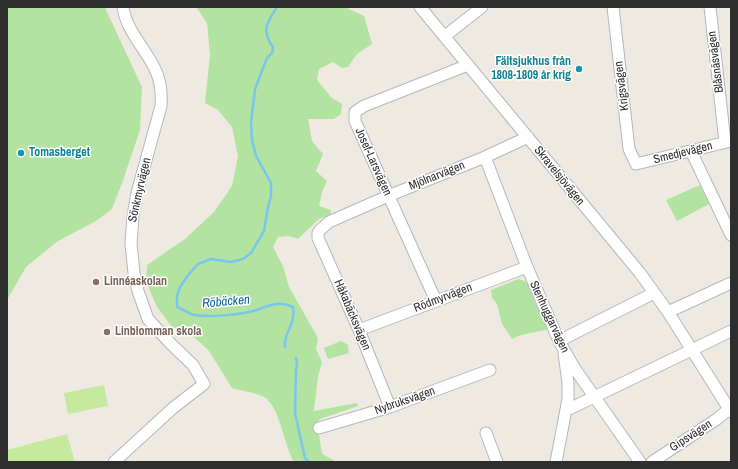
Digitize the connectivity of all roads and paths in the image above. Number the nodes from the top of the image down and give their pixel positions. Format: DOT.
graph roads {
  1 [pos="123,7"];
  2 [pos="420,7"];
  3 [pos="482,7"];
  4 [pos="613,7"];
  5 [pos="710,7"];
  6 [pos="445,36"];
  7 [pos="468,65"];
  8 [pos="528,137"];
  9 [pos="728,141"];
  10 [pos="691,151"];
  11 [pos="485,157"];
  12 [pos="636,164"];
  13 [pos="388,196"];
  14 [pos="324,225"];
  15 [pos="731,235"];
  16 [pos="527,267"];
  17 [pos="731,282"];
  18 [pos="654,293"];
  19 [pos="436,301"];
  20 [pos="668,312"];
  21 [pos="359,330"];
  22 [pos="731,331"];
  23 [pos="561,346"];
  24 [pos="692,350"];
  25 [pos="490,370"];
  26 [pos="595,398"];
  27 [pos="390,407"];
  28 [pos="567,410"];
  29 [pos="730,410"];
  30 [pos="319,428"];
  31 [pos="486,433"];
  32 [pos="114,462"];
  33 [pos="497,462"];
  34 [pos="556,462"];
  35 [pos="640,462"];
  36 [pos="652,462"];
  1 -- 32 [label="street, Sönkmyrvägen"];
  2 -- 6 [label="street, Skravelsjövägen"];
  3 -- 6 [label="street"];
  4 -- 12 [label="street, Krigsvägen"];
  5 -- 9 [label="street, Blåsnäsvägen"];
  6 -- 7 [label="street, Skravelsjövägen"];
  7 -- 8 [label="street, Skravelsjövägen"];
  7 -- 13 [label="street, Josef-Larsvägen"];
  8 -- 11 [label="street, Mjölnarvägen"];
  8 -- 18 [label="street, Skravelsjövägen"];
  9 -- 10 [label="street, Smedjevägen"];
  10 -- 12 [label="street, Smedjevägen"];
  10 -- 15 [label="street"];
  11 -- 13 [label="street, Mjölnarvägen"];
  11 -- 16 [label="street, Stenhuggarvägen"];
  13 -- 14 [label="street, Mjölnarvägen"];
  13 -- 19 [label="street, Josef-Larsvägen"];
  14 -- 21 [label="street, Håkabäcksvägen"];
  16 -- 19 [label="street, Rödmyrvägen"];
  16 -- 23 [label="street, Stenhuggarvägen"];
  17 -- 20 [label="street"];
  18 -- 20 [label="street, Skravelsjövägen"];
  18 -- 23 [label="street"];
  19 -- 21 [label="street, Rödmyrvägen"];
  20 -- 24 [label="street, Skravelsjövägen"];
  21 -- 27 [label="street, Håkabäcksvägen"];
  22 -- 24 [label="street"];
  23 -- 26 [label="street, Stenhuggarvägen"];
  23 -- 28 [label="street"];
  24 -- 26 [label="street"];
  24 -- 29 [label="street, Skravelsjövägen"];
  25 -- 27 [label="street, Nybruksvägen"];
  26 -- 28 [label="street"];
  26 -- 35 [label="street, Stenhuggarvägen"];
  27 -- 30 [label="street, Nybruksvägen"];
  28 -- 34 [label="street"];
  29 -- 36 [label="street, Gipsvägen"];
  31 -- 33 [label="street"];
}
